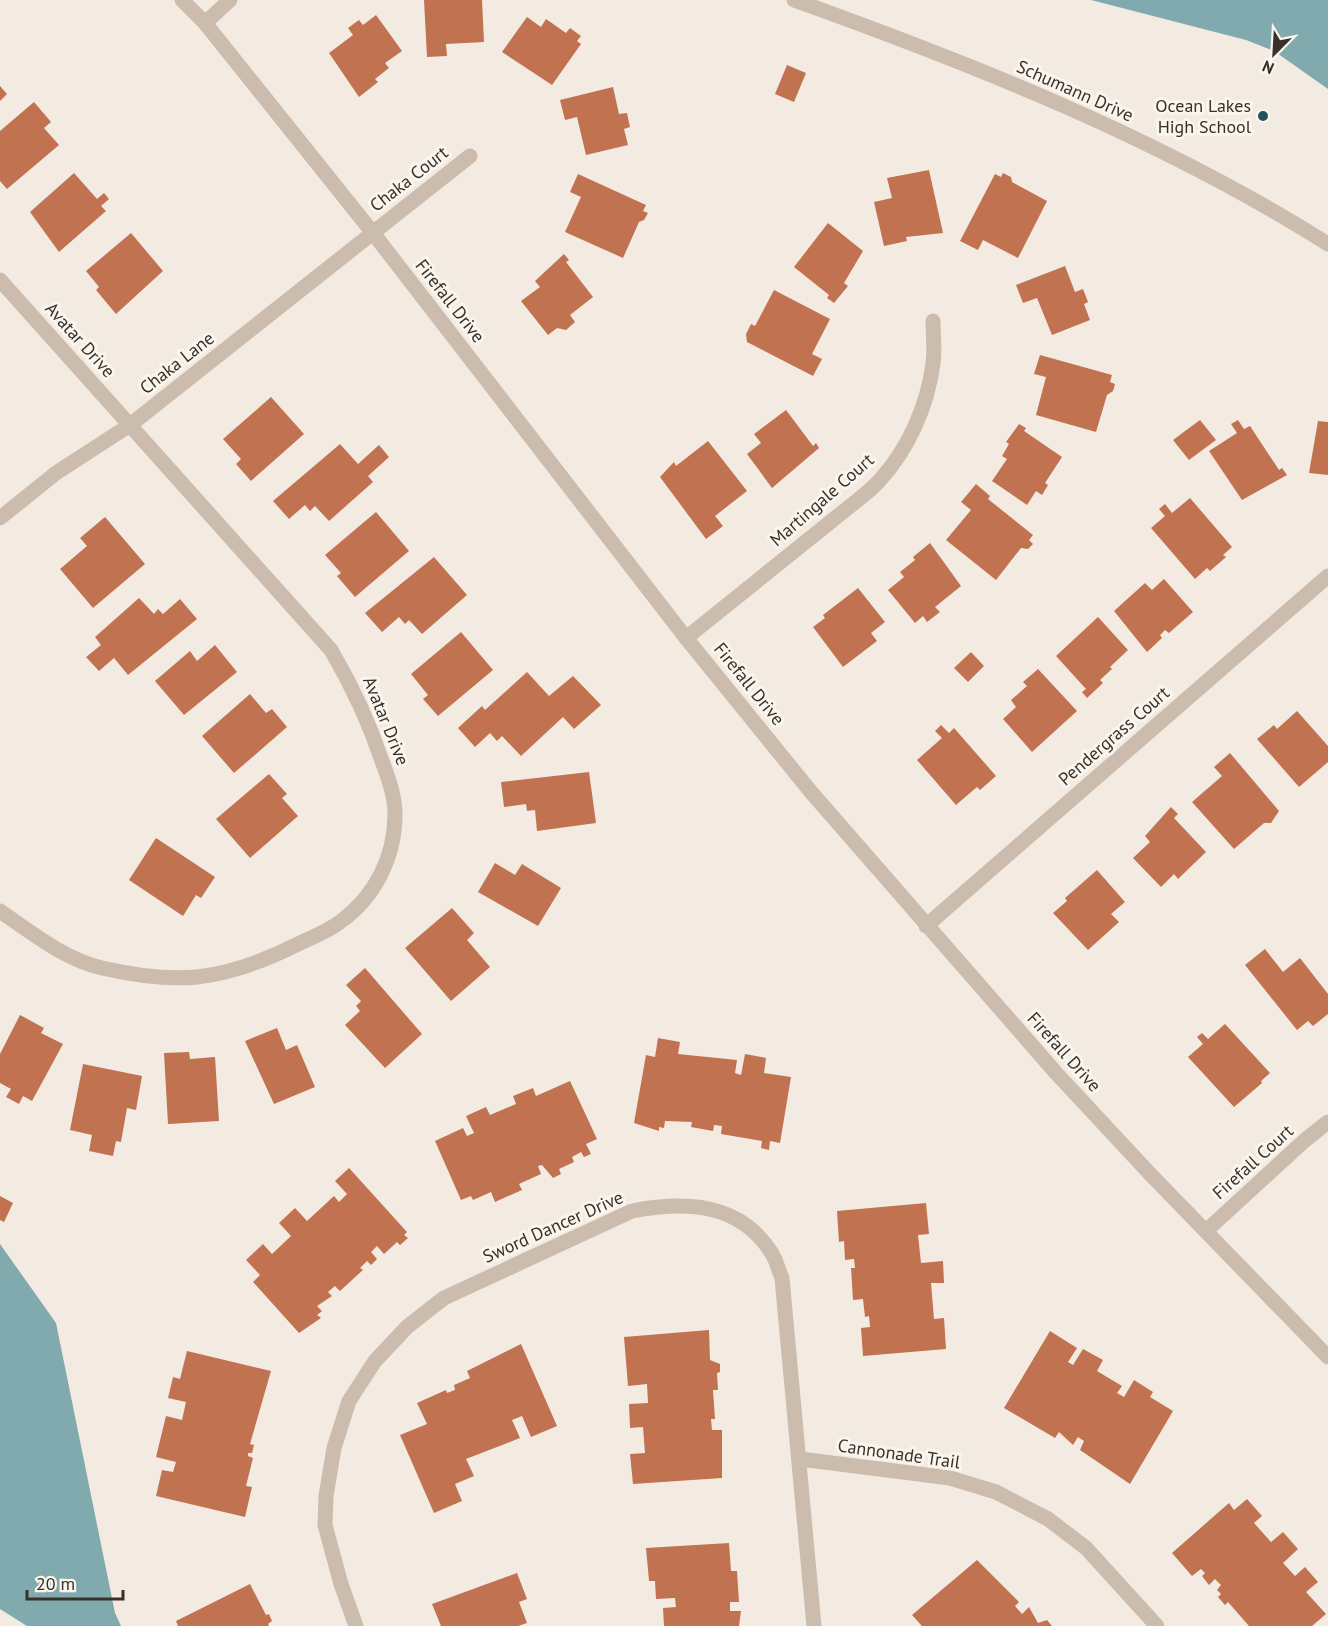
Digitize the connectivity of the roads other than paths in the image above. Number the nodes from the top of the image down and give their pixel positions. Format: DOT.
graph roads {
  1 [pos="182,0"];
  2 [pos="230,0"];
  3 [pos="794,0"];
  4 [pos="205,23"];
  5 [pos="470,156"];
  6 [pos="373,233"];
  7 [pos="1328,244"];
  8 [pos="0,280"];
  9 [pos="933,321"];
  10 [pos="130,425"];
  11 [pos="0,518"];
  12 [pos="1328,576"];
  13 [pos="686,638"];
  14 [pos="0,911"];
  15 [pos="926,926"];
  16 [pos="1328,1122"];
  17 [pos="1206,1231"];
  18 [pos="1328,1357"];
  19 [pos="800,1459"];
  20 [pos="356,1626"];
  21 [pos="814,1626"];
  22 [pos="1157,1626"];
  1 -- 4 [label="street, Firefall Drive"];
  2 -- 4 [label="street"];
  3 -- 7 [label="street, Schumann Drive"];
  4 -- 6 [label="street, Firefall Drive"];
  5 -- 6 [label="street, Chaka Court"];
  6 -- 10 [label="street, Chaka Lane"];
  6 -- 13 [label="street, Firefall Drive"];
  8 -- 10 [label="street, Avatar Drive"];
  9 -- 13 [label="street, Martingale Court"];
  10 -- 11 [label="street, Chaka Lane"];
  10 -- 14 [label="street, Avatar Drive"];
  12 -- 15 [label="street, Pendergrass Court"];
  13 -- 15 [label="street, Firefall Drive"];
  15 -- 17 [label="street, Firefall Drive"];
  16 -- 17 [label="street, Firefall Court"];
  17 -- 18 [label="street, Firefall Drive"];
  19 -- 20 [label="street, Sword Dancer Drive"];
  19 -- 21 [label="street, Sword Dancer Drive"];
  19 -- 22 [label="street, Cannonade Trail"];
}
